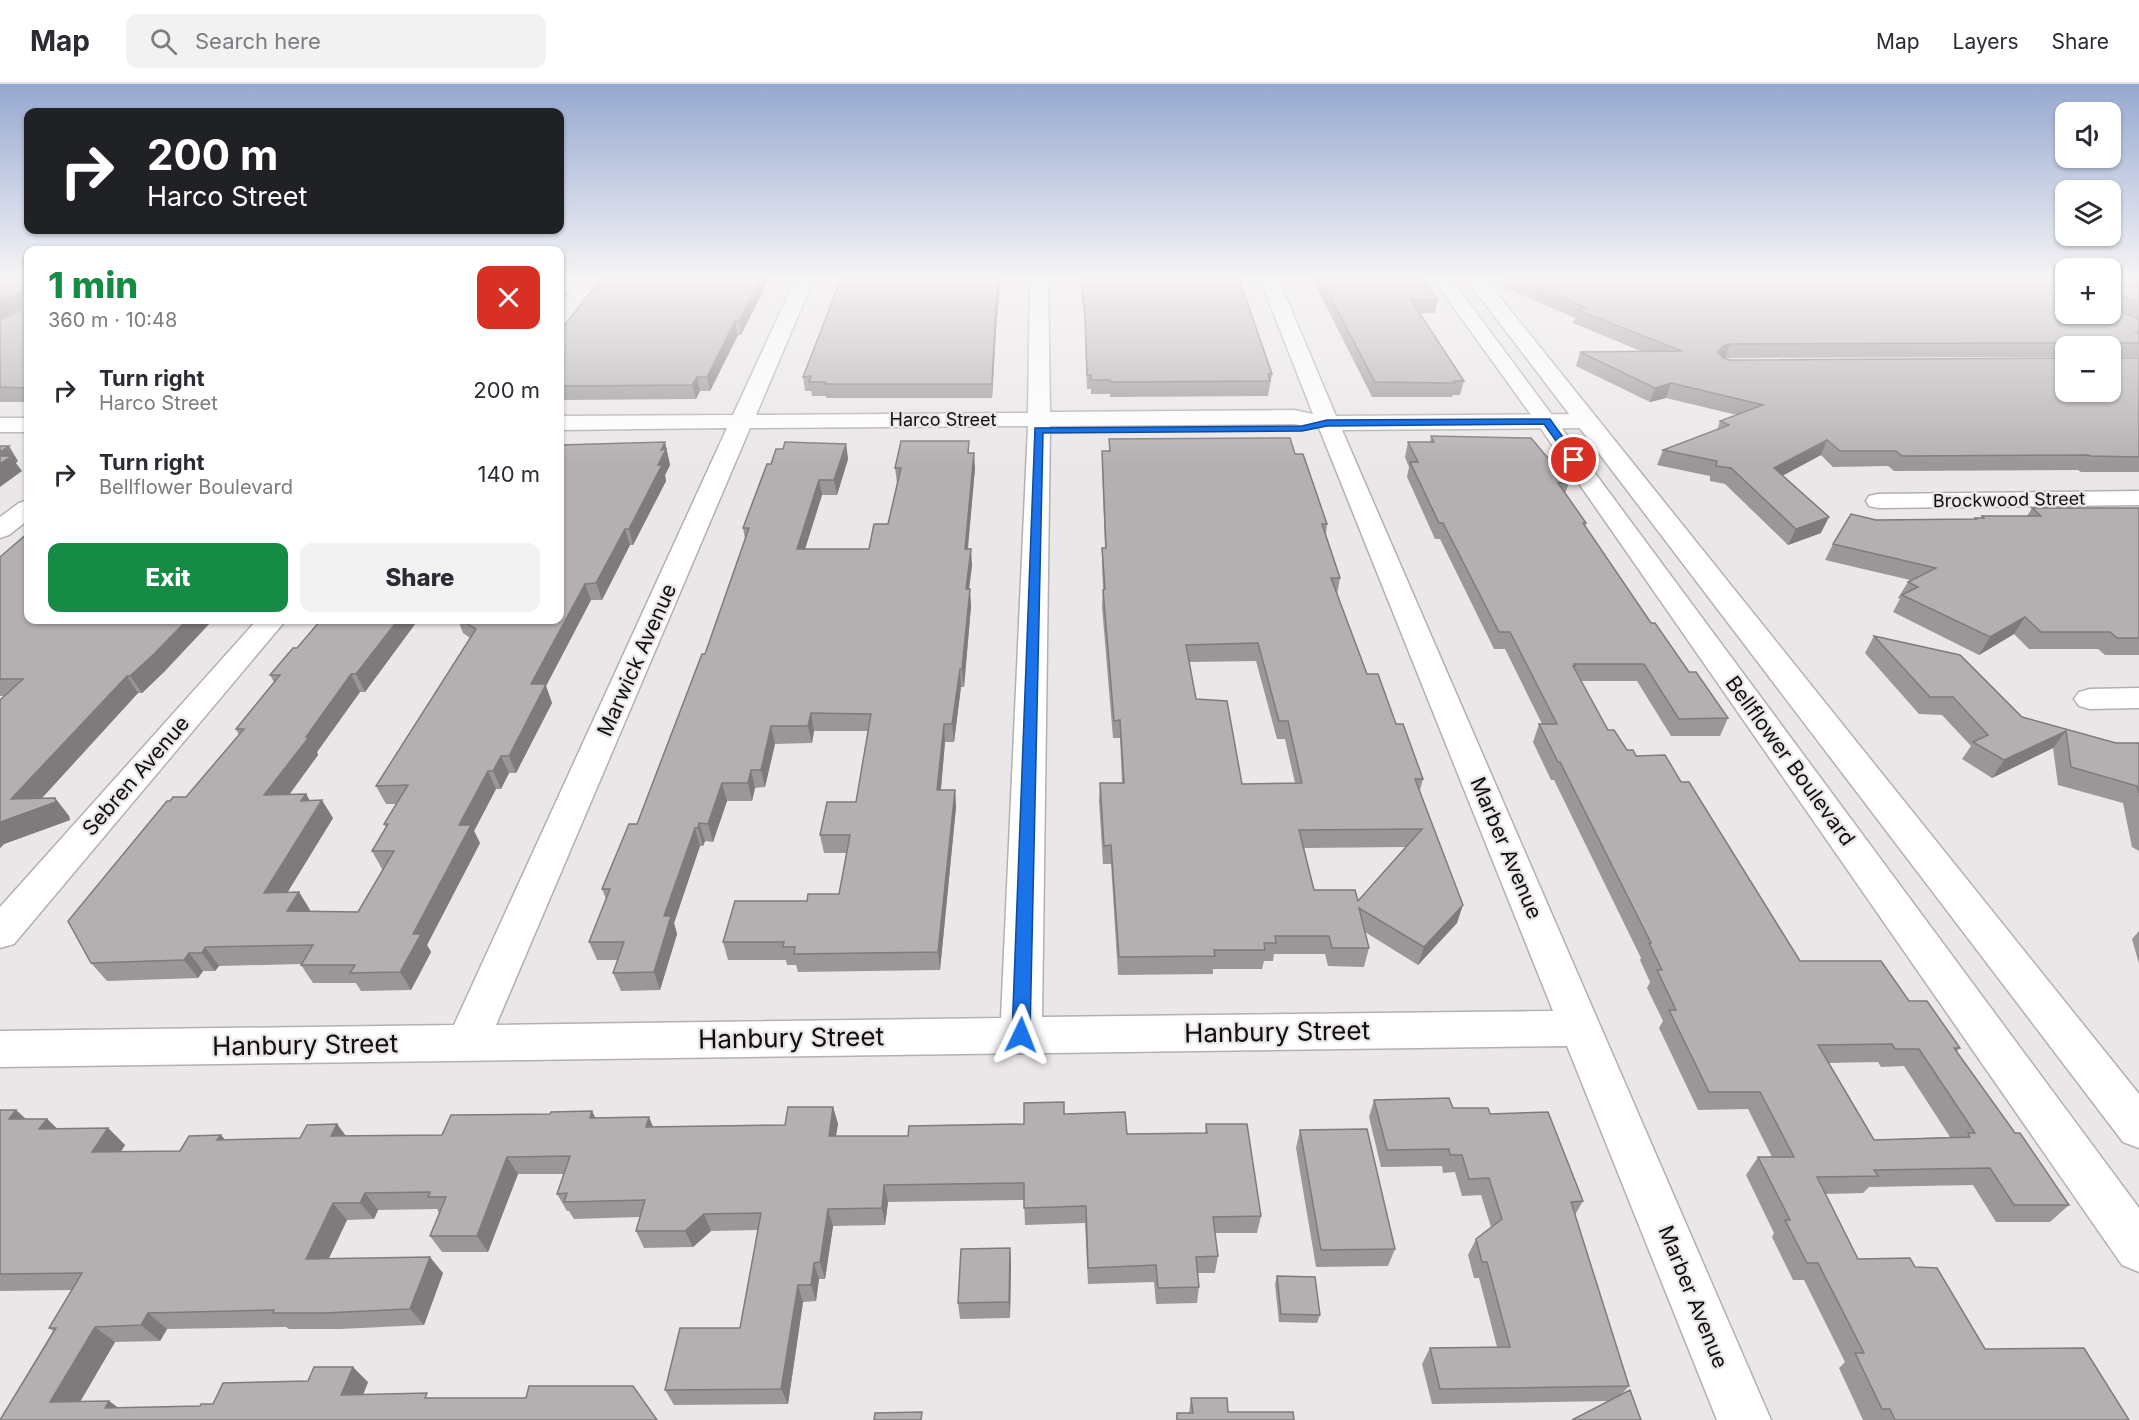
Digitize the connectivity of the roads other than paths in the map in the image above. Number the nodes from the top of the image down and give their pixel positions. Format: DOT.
graph roads {
  1 [pos="779,338"];
  2 [pos="1039,338"];
  3 [pos="1293,338"];
  4 [pos="1486,338"];
  5 [pos="1522,338"];
  6 [pos="1546,421"];
  7 [pos="1586,421"];
  8 [pos="564,423"];
  9 [pos="1327,423"];
  10 [pos="1039,424"];
  11 [pos="0,425"];
  12 [pos="24,425"];
  13 [pos="740,427"];
  14 [pos="564,434"];
  15 [pos="0,436"];
  16 [pos="24,436"];
  17 [pos="2139,498"];
  18 [pos="1878,501"];
  19 [pos="24,511"];
  20 [pos="0,530"];
  21 [pos="269,624"];
  22 [pos="2139,698"];
  23 [pos="2090,699"];
  24 [pos="0,933"];
  25 [pos="1582,1028"];
  26 [pos="1021,1035"];
  27 [pos="467,1042"];
  28 [pos="0,1049"];
  29 [pos="2139,1128"];
  30 [pos="2139,1248"];
  31 [pos="1744,1420"];
  1 -- 13 [label="street, Marwick Avenue"];
  2 -- 10 [label="street"];
  3 -- 9 [label="street, Marber Avenue"];
  4 -- 6 [label="street, Bellflower Boulevard"];
  5 -- 7 [label="street"];
  6 -- 7 [label="street, Harco Street"];
  6 -- 9 [label="street, Harco Street"];
  6 -- 30 [label="street, Bellflower Boulevard"];
  7 -- 29 [label="street"];
  8 -- 13 [label="street, Harco Street"];
  9 -- 10 [label="street, Harco Street"];
  9 -- 25 [label="street, Marber Avenue"];
  10 -- 13 [label="street, Harco Street"];
  10 -- 26 [label="street"];
  11 -- 12 [label="street"];
  13 -- 14 [label="street, Harco Street"];
  13 -- 27 [label="street, Marwick Avenue"];
  15 -- 16 [label="street"];
  17 -- 18 [label="street, Brockwood Street"];
  19 -- 20 [label="street"];
  21 -- 24 [label="street, Sebren Avenue"];
  22 -- 23 [label="street"];
  25 -- 26 [label="street, Hanbury Street"];
  25 -- 31 [label="street, Marber Avenue"];
  26 -- 27 [label="street, Hanbury Street"];
  27 -- 28 [label="street, Hanbury Street"];
}
